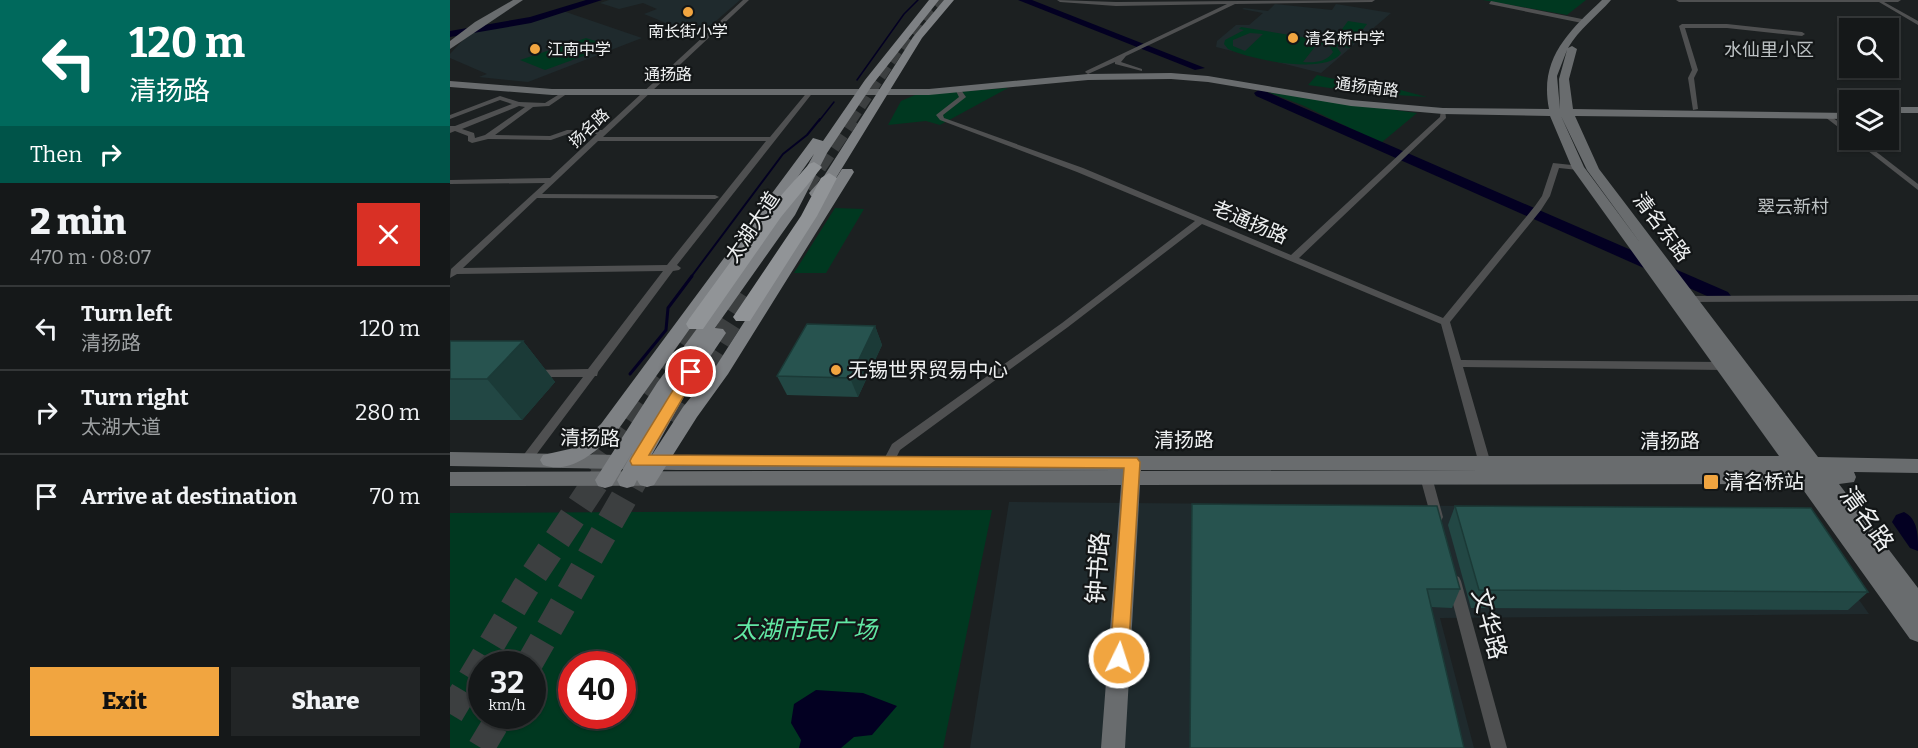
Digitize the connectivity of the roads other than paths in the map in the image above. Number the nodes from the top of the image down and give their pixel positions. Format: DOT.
graph roads {
  1 [pos="511,0"];
  2 [pos="519,0"];
  3 [pos="746,0"];
  4 [pos="1060,0"];
  5 [pos="1143,0"];
  6 [pos="1371,0"];
  7 [pos="1607,0"];
  8 [pos="1617,0"];
  9 [pos="1679,0"];
  10 [pos="1879,0"];
  11 [pos="1898,0"];
  12 [pos="945,1"];
  13 [pos="1237,1"];
  14 [pos="1155,3"];
  15 [pos="1491,3"];
  16 [pos="1582,21"];
  17 [pos="1918,23"];
  18 [pos="462,32"];
  19 [pos="1802,34"];
  20 [pos="450,46"];
  21 [pos="1124,55"];
  22 [pos="1140,70"];
  23 [pos="1088,72"];
  24 [pos="450,82"];
  25 [pos="864,89"];
  26 [pos="885,89"];
  27 [pos="650,90"];
  28 [pos="811,91"];
  29 [pos="960,91"];
  30 [pos="566,92"];
  31 [pos="518,104"];
  32 [pos="531,105"];
  33 [pos="1695,109"];
  34 [pos="1555,110"];
  35 [pos="1569,110"];
  36 [pos="1839,110"];
  37 [pos="1899,110"];
  38 [pos="1918,110"];
  39 [pos="1443,111"];
  40 [pos="1827,116"];
  41 [pos="1839,116"];
  42 [pos="1899,116"];
  43 [pos="450,117"];
  44 [pos="1918,117"];
  45 [pos="1839,125"];
  46 [pos="452,129"];
  47 [pos="605,132"];
  48 [pos="488,137"];
  49 [pos="597,139"];
  50 [pos="772,139"];
  51 [pos="1870,150"];
  52 [pos="817,160"];
  53 [pos="1578,168"];
  54 [pos="830,178"];
  55 [pos="553,180"];
  56 [pos="450,182"];
  57 [pos="1918,188"];
  58 [pos="779,192"];
  59 [pos="536,196"];
  60 [pos="715,197"];
  61 [pos="1202,221"];
  62 [pos="1292,259"];
  63 [pos="674,268"];
  64 [pos="452,273"];
  65 [pos="1685,293"];
  66 [pos="1918,298"];
  67 [pos="743,317"];
  68 [pos="1445,322"];
  69 [pos="696,324"];
  70 [pos="1456,363"];
  71 [pos="1724,366"];
  72 [pos="593,373"];
  73 [pos="521,374"];
  74 [pos="450,459"];
  75 [pos="526,460"];
  76 [pos="550,460"];
  77 [pos="617,460"];
  78 [pos="638,461"];
  79 [pos="658,462"];
  80 [pos="888,463"];
  81 [pos="1485,464"];
  82 [pos="1918,466"];
  83 [pos="1132,470"];
  84 [pos="1810,470"];
  85 [pos="1426,477"];
  86 [pos="1918,477"];
  87 [pos="450,479"];
  88 [pos="647,479"];
  89 [pos="605,480"];
  90 [pos="627,480"];
  91 [pos="1441,533"];
  92 [pos="1450,567"];
  93 [pos="1918,604"];
  94 [pos="1918,632"];
  95 [pos="1113,748"];
  96 [pos="1499,748"];
  1 -- 18 [label="main road"];
  2 -- 18 [label="main road"];
  3 -- 27 [label="street, 扬名路"];
  4 -- 14 [label="street"];
  5 -- 14 [label="street"];
  6 -- 13 [label="street"];
  7 -- 16 [label="main road, 清名东路"];
  8 -- 35 [label="main road, 清名东路"];
  9 -- 10 [label="street"];
  10 -- 11 [label="street"];
  10 -- 17 [label="street"];
  12 -- 25 [label="main road, 太湖大道"];
  12 -- 26 [label="main road, 太湖大道"];
  13 -- 14 [label="street"];
  13 -- 21 [label="street"];
  15 -- 16 [label="street"];
  16 -- 34 [label="main road, 清名东路"];
  18 -- 20 [label="main road"];
  19 -- 33 [label="street"];
  21 -- 22 [label="street"];
  21 -- 23 [label="street"];
  22 -- 23 [label="main road, 通扬南路"];
  22 -- 34 [label="main road, 通扬南路"];
  23 -- 26 [label="main road, 通扬南路"];
  24 -- 27 [label="main road, 通扬路"];
  24 -- 30 [label="main road, 通扬路"];
  25 -- 26 [label="main road, 通扬路"];
  25 -- 27 [label="main road, 通扬路"];
  25 -- 28 [label="main road, 通扬路"];
  25 -- 52 [label="main road, 太湖大道"];
  25 -- 58 [label="main road"];
  26 -- 29 [label="main road, 通扬南路"];
  26 -- 54 [label="main road, 太湖大道"];
  26 -- 79 [label="main road"];
  27 -- 28 [label="main road, 通扬路"];
  27 -- 30 [label="main road, 通扬路"];
  27 -- 47 [label="street, 扬名路"];
  28 -- 50 [label="street"];
  29 -- 39 [label="main road, 通扬南路"];
  29 -- 61 [label="street, 老通扬路"];
  30 -- 32 [label="street"];
  31 -- 32 [label="street"];
  31 -- 43 [label="street"];
  31 -- 46 [label="street"];
  32 -- 48 [label="street"];
  33 -- 35 [label="main road, 通扬南路"];
  33 -- 36 [label="main road, 通扬南路"];
  34 -- 35 [label="main road, 通扬南路"];
  34 -- 39 [label="main road, 通扬南路"];
  34 -- 53 [label="main road, 清名东路"];
  35 -- 40 [label="main road, 通扬南路"];
  35 -- 65 [label="main road, 清名东路"];
  37 -- 38 [label="main road"];
  39 -- 62 [label="street"];
  40 -- 41 [label="main road, 通扬南路"];
  40 -- 45 [label="street"];
  42 -- 44 [label="main road"];
  46 -- 48 [label="street"];
  47 -- 48 [label="street"];
  47 -- 49 [label="street, 扬名路"];
  49 -- 50 [label="street"];
  49 -- 55 [label="street, 扬名路"];
  50 -- 63 [label="street"];
  51 -- 57 [label="street"];
  52 -- 58 [label="main road"];
  52 -- 69 [label="highway"];
  52 -- 77 [label="main road, 太湖大道"];
  53 -- 68 [label="street"];
  53 -- 71 [label="main road, 清名东路"];
  54 -- 67 [label="highway"];
  54 -- 78 [label="main road, 太湖大道"];
  55 -- 56 [label="street"];
  55 -- 59 [label="street, 扬名路"];
  58 -- 76 [label="main road"];
  59 -- 60 [label="street"];
  59 -- 64 [label="street, 扬名路"];
  61 -- 62 [label="street, 老通扬路"];
  61 -- 80 [label="street"];
  62 -- 68 [label="street, 老通扬路"];
  63 -- 64 [label="street"];
  63 -- 72 [label="street"];
  65 -- 66 [label="street"];
  65 -- 84 [label="main road, 清名东路"];
  68 -- 70 [label="street"];
  70 -- 71 [label="street"];
  70 -- 81 [label="street"];
  71 -- 84 [label="main road, 清名东路"];
  72 -- 73 [label="street"];
  72 -- 75 [label="street"];
  74 -- 75 [label="main road, 清扬路"];
  75 -- 76 [label="main road, 清扬路"];
  76 -- 77 [label="main road, 清扬路"];
  77 -- 78 [label="main road, 清扬路"];
  77 -- 89 [label="main road, 太湖大道"];
  78 -- 79 [label="main road, 清扬路"];
  78 -- 90 [label="main road, 太湖大道"];
  79 -- 80 [label="main road, 清扬路"];
  79 -- 88 [label="main road"];
  80 -- 83 [label="main road, 清扬路"];
  81 -- 83 [label="main road, 清扬路"];
  81 -- 84 [label="main road, 清扬路"];
  82 -- 84 [label="main road, 清扬路"];
  83 -- 85 [label="main road, 清扬路"];
  83 -- 88 [label="main road, 清扬路"];
  83 -- 95 [label="main road, 钟书路"];
  84 -- 85 [label="main road, 清扬路"];
  84 -- 86 [label="main road, 清扬路"];
  84 -- 93 [label="main road, 清名路"];
  84 -- 94 [label="main road, 清名路"];
  85 -- 91 [label="street"];
  87 -- 89 [label="main road, 清扬路"];
  88 -- 90 [label="main road, 清扬路"];
  89 -- 90 [label="main road, 清扬路"];
  92 -- 96 [label="street, 文华路"];
}
